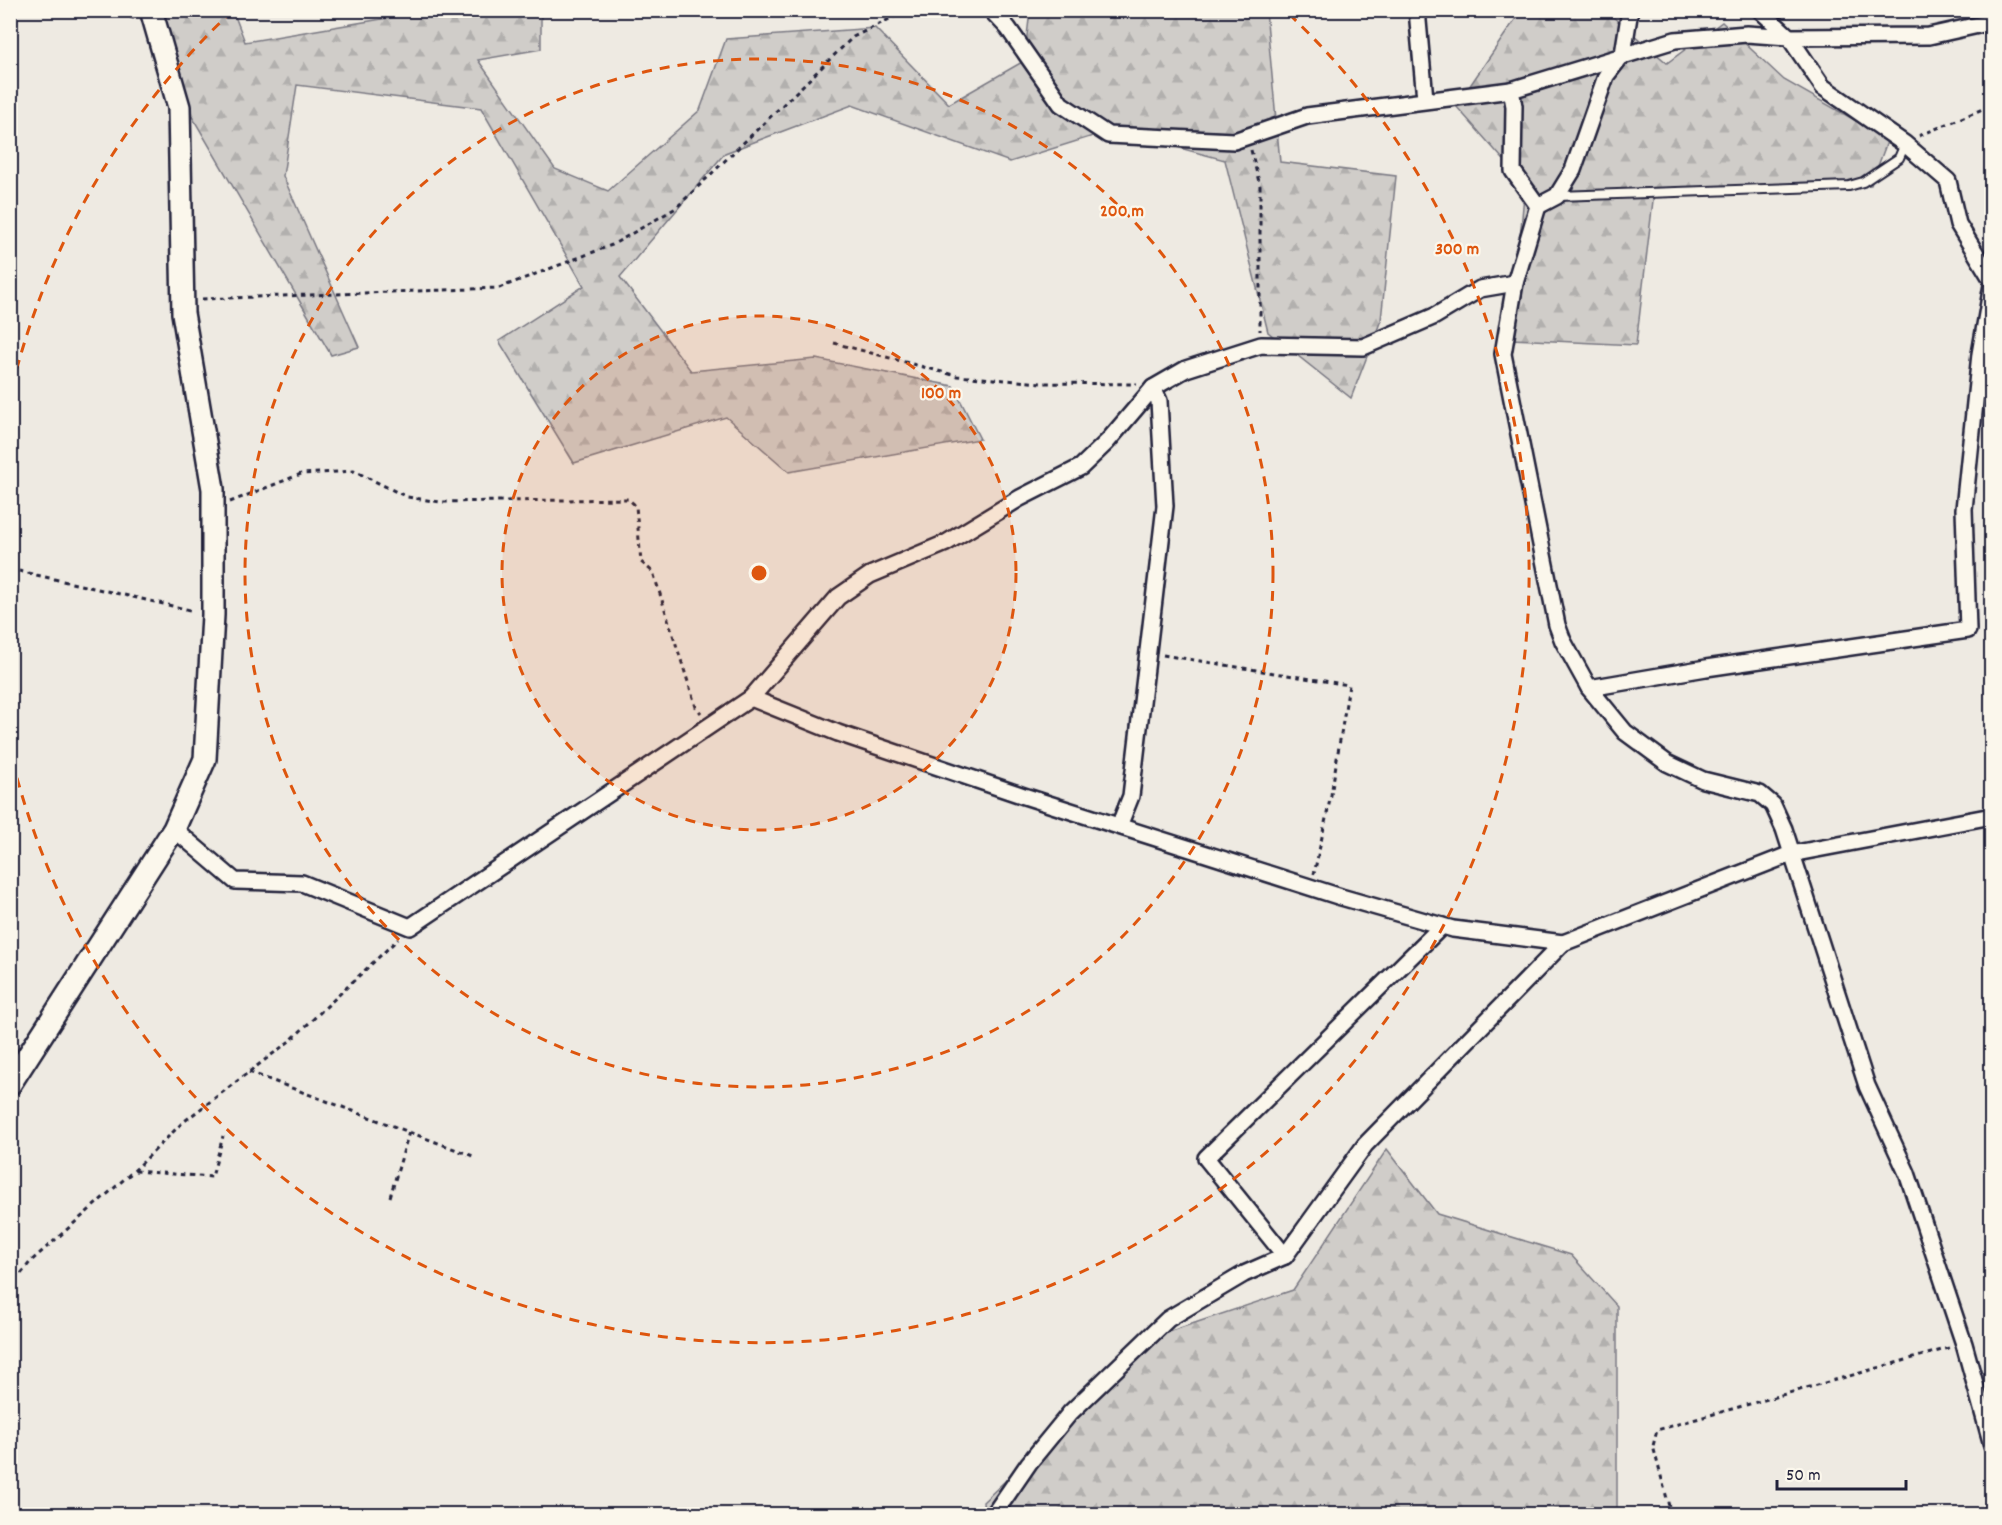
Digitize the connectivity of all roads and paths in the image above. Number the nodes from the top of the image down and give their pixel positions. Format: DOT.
graph roads {
  1 [pos="95,10"];
  2 [pos="908,10"];
  3 [pos="991,10"];
  4 [pos="1417,10"];
  5 [pos="1630,10"];
  6 [pos="1760,10"];
  7 [pos="155,14"];
  8 [pos="1992,22"];
  9 [pos="1790,37"];
  10 [pos="1623,54"];
  11 [pos="1511,90"];
  12 [pos="1425,99"];
  13 [pos="1992,105"];
  14 [pos="1244,137"];
  15 [pos="1905,144"];
  16 [pos="1557,196"];
  17 [pos="1538,206"];
  18 [pos="1992,282"];
  19 [pos="1515,283"];
  20 [pos="182,300"];
  21 [pos="834,343"];
  22 [pos="1260,345"];
  23 [pos="1153,388"];
  24 [pos="213,509"];
  25 [pos="10,568"];
  26 [pos="213,615"];
  27 [pos="1148,652"];
  28 [pos="1589,688"];
  29 [pos="751,698"];
  30 [pos="710,723"];
  31 [pos="1992,816"];
  32 [pos="1119,826"];
  33 [pos="174,829"];
  34 [pos="1791,854"];
  35 [pos="1311,887"];
  36 [pos="1442,926"];
  37 [pos="410,927"];
  38 [pos="1563,943"];
  39 [pos="249,1072"];
  40 [pos="10,1084"];
  41 [pos="409,1132"];
  42 [pos="223,1136"];
  43 [pos="473,1156"];
  44 [pos="133,1171"];
  45 [pos="390,1197"];
  46 [pos="1285,1256"];
  47 [pos="10,1288"];
  48 [pos="1964,1344"];
  49 [pos="1992,1445"];
  50 [pos="994,1515"];
  51 [pos="1667,1515"];
  1 -- 7 [label="path"];
  2 -- 20 [label="path"];
  3 -- 14 [label="street"];
  4 -- 12 [label="street"];
  5 -- 10 [label="street"];
  6 -- 9 [label="street"];
  7 -- 20 [label="street"];
  8 -- 9 [label="street"];
  9 -- 10 [label="street"];
  9 -- 15 [label="street"];
  10 -- 11 [label="street"];
  10 -- 16 [label="street"];
  11 -- 12 [label="street"];
  11 -- 17 [label="street"];
  12 -- 14 [label="street"];
  13 -- 15 [label="path"];
  14 -- 22 [label="path"];
  15 -- 16 [label="lane"];
  15 -- 18 [label="street"];
  16 -- 17 [label="street"];
  17 -- 19 [label="street"];
  18 -- 28 [label="street"];
  19 -- 22 [label="street"];
  19 -- 28 [label="street"];
  20 -- 24 [label="street"];
  21 -- 23 [label="path"];
  22 -- 23 [label="street"];
  23 -- 27 [label="street"];
  23 -- 29 [label="street"];
  24 -- 26 [label="street"];
  24 -- 30 [label="path"];
  25 -- 26 [label="path"];
  26 -- 33 [label="street"];
  27 -- 32 [label="street"];
  27 -- 35 [label="path"];
  28 -- 34 [label="street"];
  29 -- 30 [label="street"];
  29 -- 32 [label="street"];
  30 -- 37 [label="street"];
  31 -- 34 [label="street"];
  32 -- 35 [label="street"];
  33 -- 37 [label="street"];
  33 -- 40 [label="street"];
  34 -- 38 [label="street"];
  34 -- 48 [label="street"];
  35 -- 36 [label="street"];
  36 -- 38 [label="street"];
  36 -- 46 [label="street"];
  37 -- 39 [label="path"];
  38 -- 46 [label="street"];
  39 -- 41 [label="path"];
  39 -- 44 [label="path"];
  41 -- 43 [label="path"];
  41 -- 45 [label="path"];
  42 -- 44 [label="path"];
  44 -- 47 [label="path"];
  46 -- 50 [label="street"];
  48 -- 49 [label="street"];
  48 -- 51 [label="path"];
}
